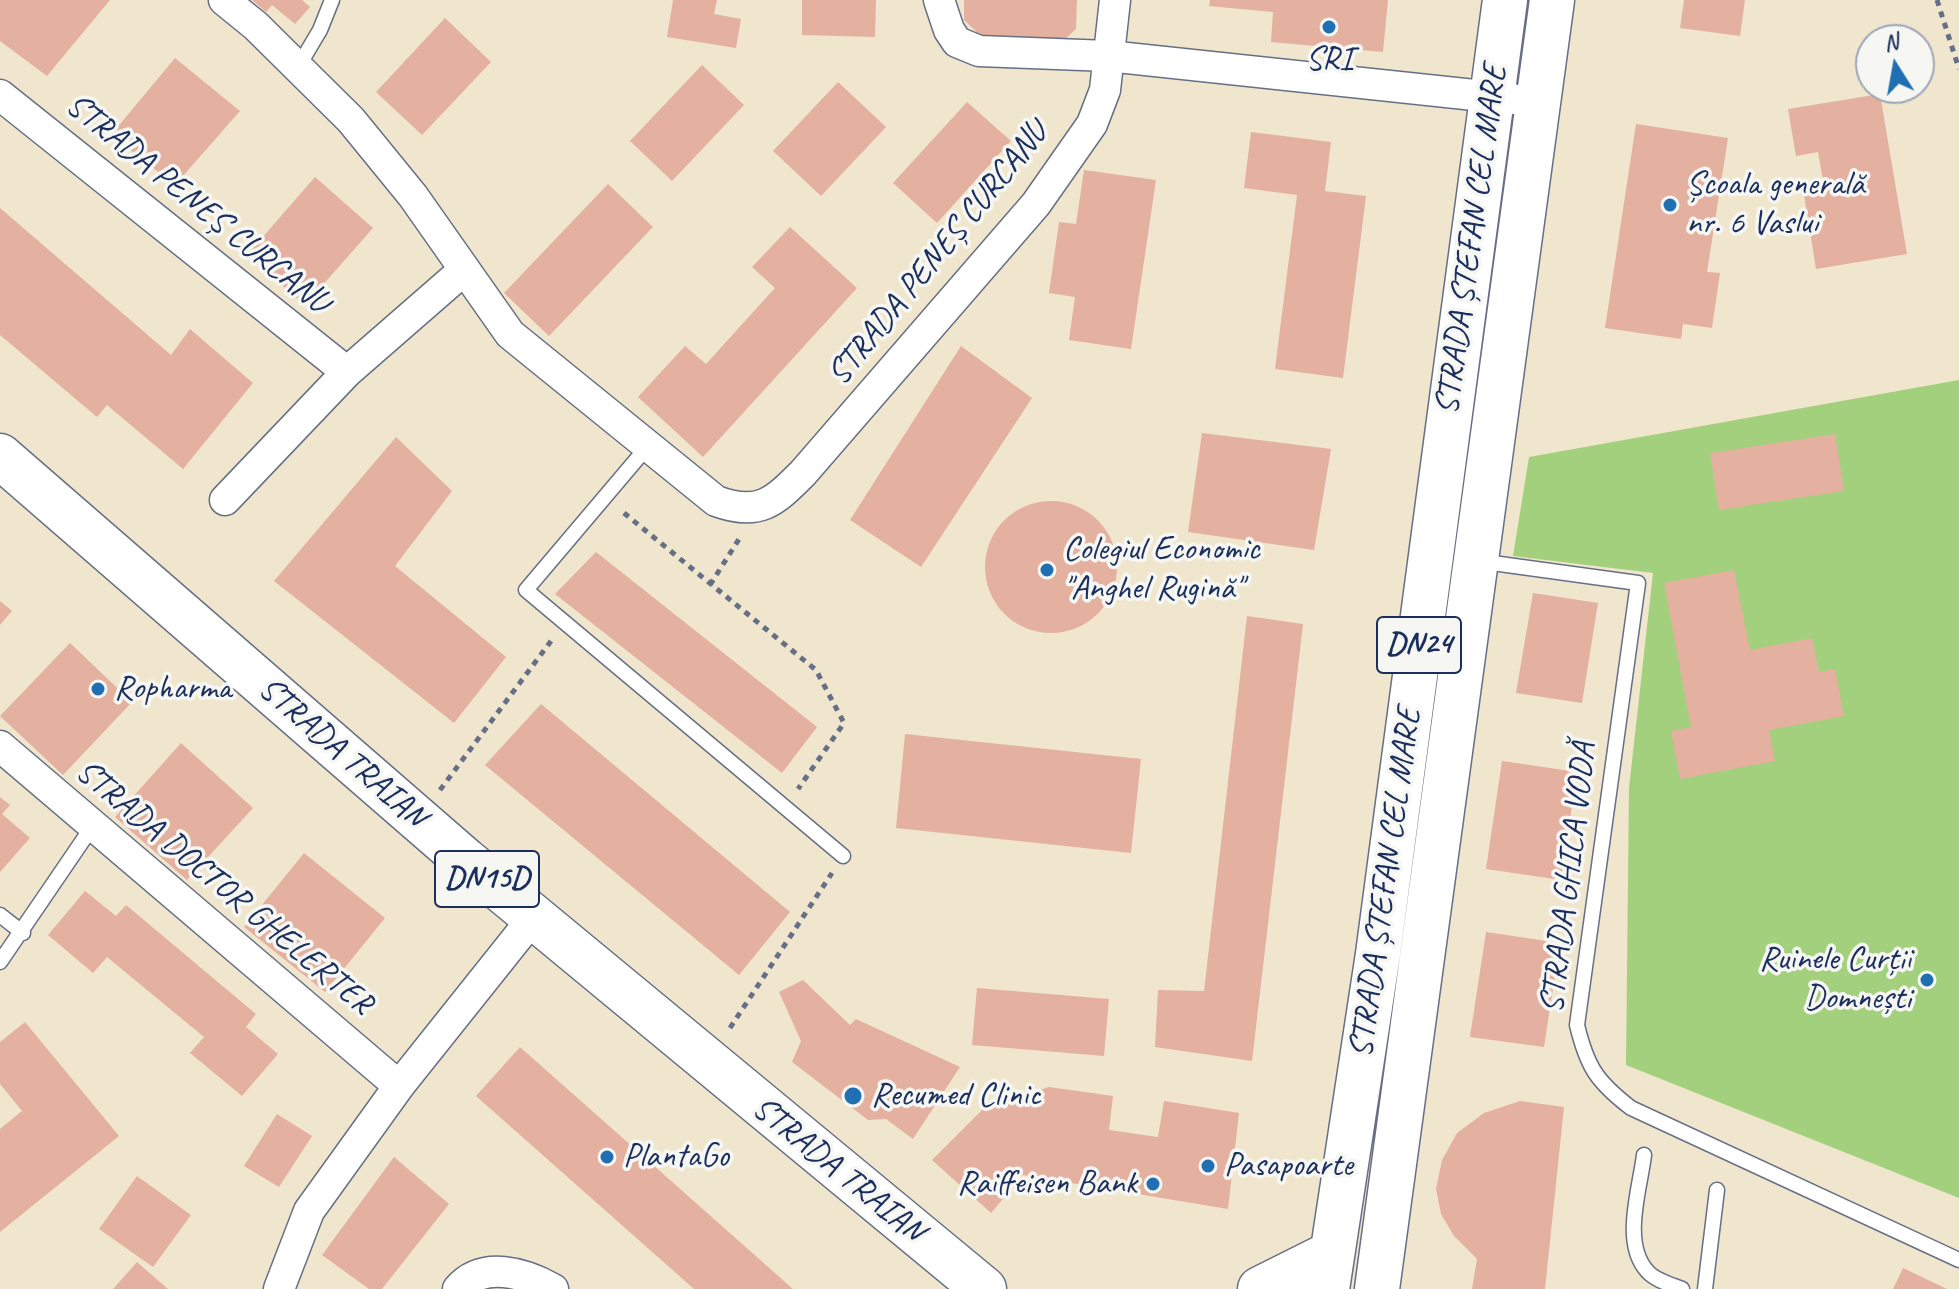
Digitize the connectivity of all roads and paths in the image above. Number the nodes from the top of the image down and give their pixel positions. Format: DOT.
graph roads {
  1 [pos="224,0"];
  2 [pos="332,0"];
  3 [pos="939,0"];
  4 [pos="1115,0"];
  5 [pos="1505,0"];
  6 [pos="1552,0"];
  7 [pos="1937,0"];
  8 [pos="1108,56"];
  9 [pos="298,67"];
  10 [pos="1959,69"];
  11 [pos="0,95"];
  12 [pos="1491,97"];
  13 [pos="1538,101"];
  14 [pos="464,270"];
  15 [pos="347,372"];
  16 [pos="656,454"];
  17 [pos="0,456"];
  18 [pos="225,500"];
  19 [pos="758,507"];
  20 [pos="1475,561"];
  21 [pos="710,585"];
  22 [pos="565,623"];
  23 [pos="0,746"];
  24 [pos="784,809"];
  25 [pos="418,819"];
  26 [pos="92,827"];
  27 [pos="843,856"];
  28 [pos="0,915"];
  29 [pos="533,918"];
  30 [pos="23,933"];
  31 [pos="0,962"];
  32 [pos="707,1063"];
  33 [pos="399,1086"];
  34 [pos="1644,1155"];
  35 [pos="1717,1190"];
  36 [pos="1959,1260"];
  37 [pos="1330,1271"];
  38 [pos="1378,1287"];
  39 [pos="279,1289"];
  40 [pos="458,1289"];
  41 [pos="553,1289"];
  42 [pos="984,1289"];
  43 [pos="1260,1289"];
  44 [pos="1682,1289"];
  45 [pos="1705,1289"];
  1 -- 9 [label="street"];
  2 -- 9 [label="lane"];
  3 -- 8 [label="street"];
  4 -- 8 [label="street, STRADA PENEȘ CURCANU"];
  5 -- 12 [label="main road, STRADA ȘTEFAN CEL MARE / DN24"];
  6 -- 13 [label="main road, STRADA ȘTEFAN CEL MARE / DN24"];
  7 -- 10 [label="path"];
  8 -- 12 [label="street"];
  8 -- 19 [label="street, STRADA PENEȘ CURCANU"];
  9 -- 14 [label="street"];
  11 -- 15 [label="street, STRADA PENEȘ CURCANU"];
  12 -- 13 [label="street"];
  12 -- 37 [label="main road, STRADA ȘTEFAN CEL MARE / DN24"];
  13 -- 20 [label="main road, STRADA ȘTEFAN CEL MARE / DN24"];
  14 -- 15 [label="street"];
  14 -- 16 [label="street"];
  15 -- 18 [label="street"];
  16 -- 19 [label="street"];
  16 -- 21 [label="path"];
  16 -- 22 [label="lane"];
  17 -- 25 [label="main road, STRADA TRAIAN / DN15D"];
  19 -- 21 [label="path"];
  20 -- 36 [label="lane, STRADA GHICA VODĂ"];
  20 -- 38 [label="main road, STRADA ȘTEFAN CEL MARE / DN24"];
  21 -- 24 [label="path"];
  22 -- 24 [label="lane"];
  22 -- 25 [label="path"];
  23 -- 26 [label="street, STRADA DOCTOR GHELERTER"];
  24 -- 27 [label="lane"];
  25 -- 29 [label="main road, STRADA TRAIAN / DN15D"];
  26 -- 30 [label="lane"];
  26 -- 33 [label="street, STRADA DOCTOR GHELERTER"];
  27 -- 32 [label="path"];
  28 -- 30 [label="lane"];
  29 -- 32 [label="main road, STRADA TRAIAN / DN15D"];
  29 -- 33 [label="street"];
  30 -- 31 [label="lane"];
  32 -- 42 [label="main road, STRADA TRAIAN / DN15D"];
  33 -- 39 [label="street"];
  34 -- 44 [label="lane"];
  35 -- 45 [label="lane"];
  37 -- 43 [label="main road"];
  40 -- 41 [label="street"];
}
